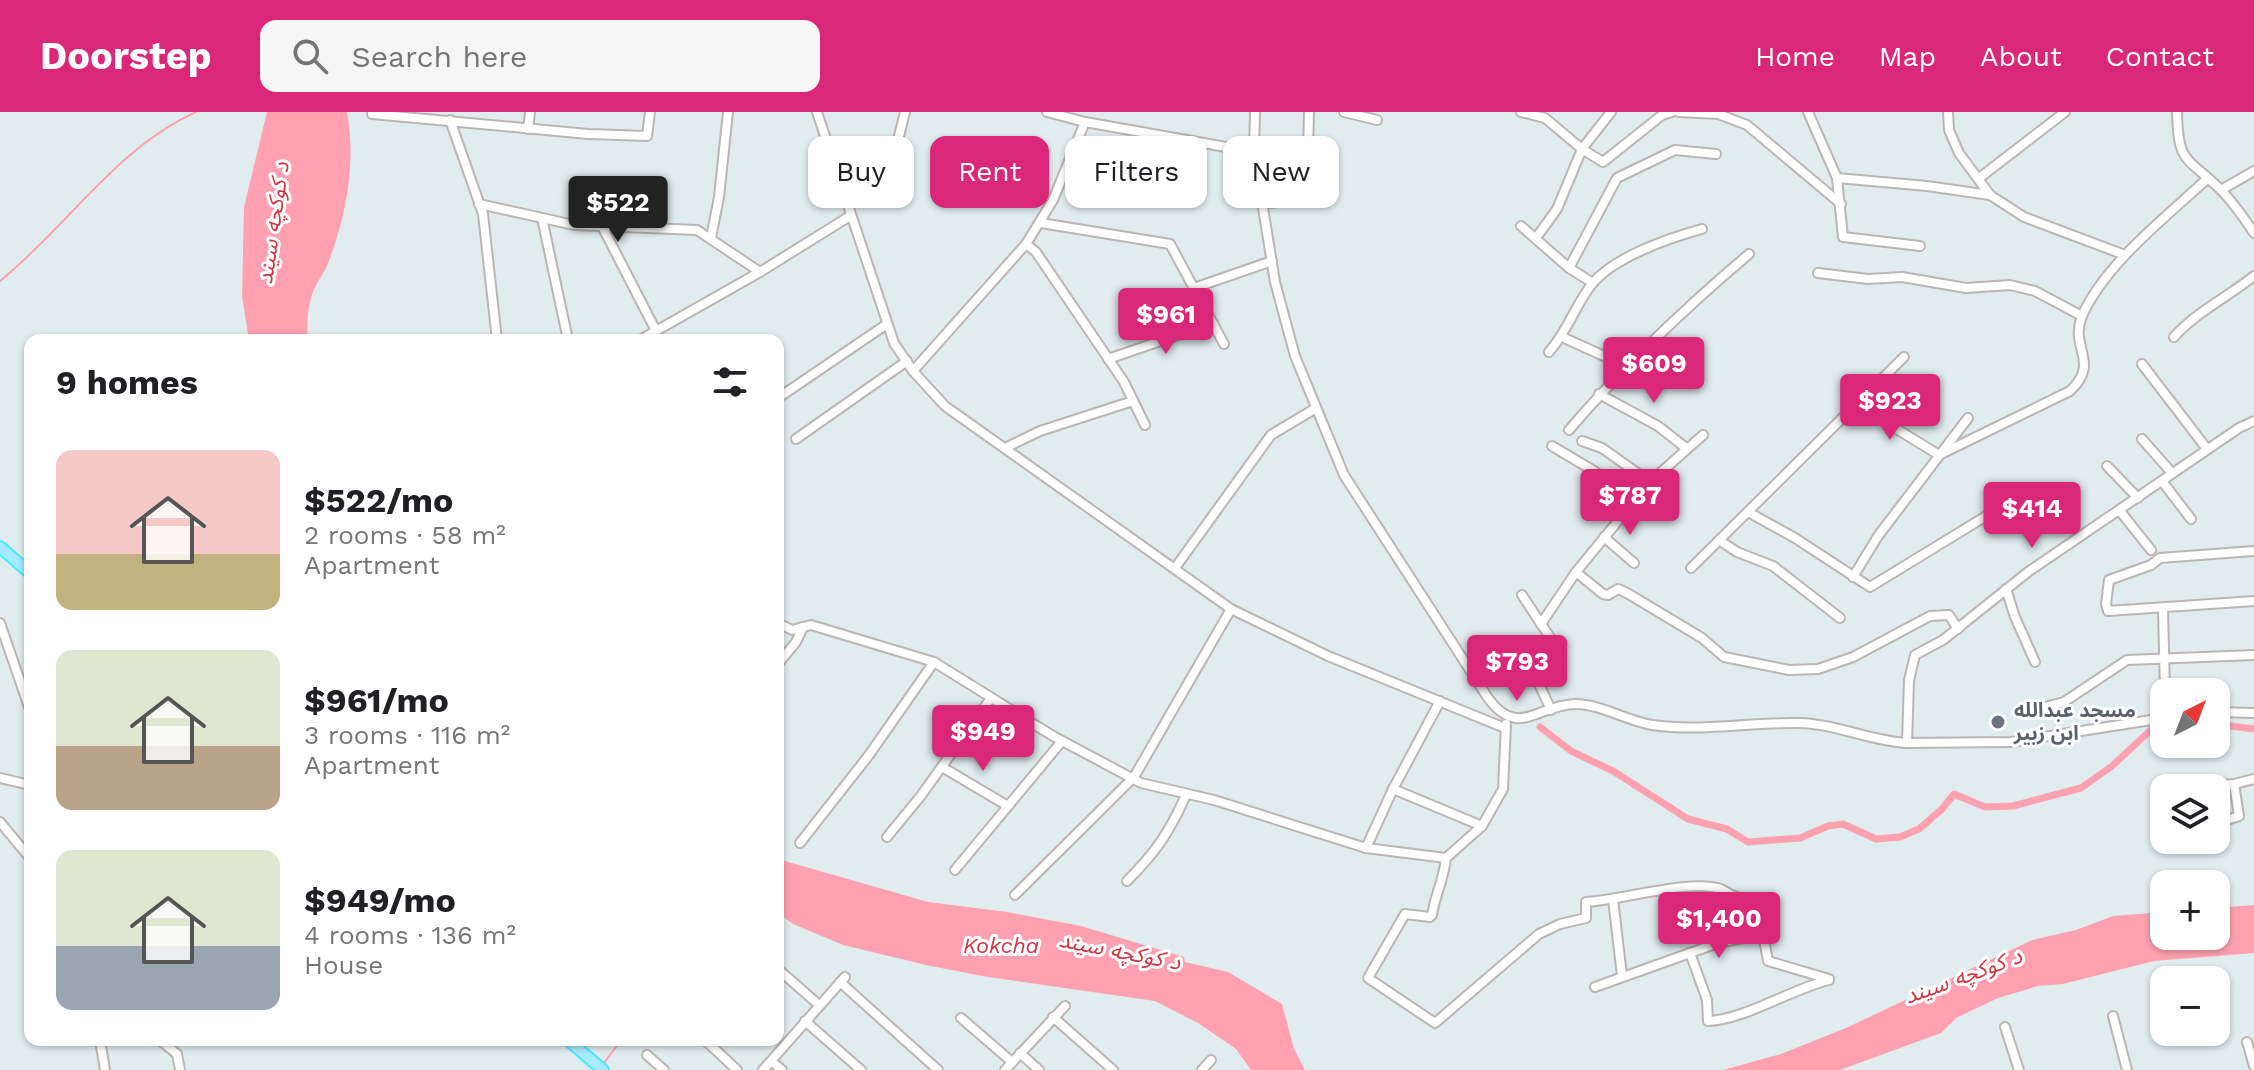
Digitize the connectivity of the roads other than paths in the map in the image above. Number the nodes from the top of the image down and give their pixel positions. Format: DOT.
graph roads {
  1 [pos="530,112"];
  2 [pos="650,112"];
  3 [pos="728,112"];
  4 [pos="817,112"];
  5 [pos="905,112"];
  6 [pos="1047,112"];
  7 [pos="1255,112"];
  8 [pos="1309,112"];
  9 [pos="1344,112"];
  10 [pos="1521,112"];
  11 [pos="1611,112"];
  12 [pos="1672,112"];
  13 [pos="1679,112"];
  14 [pos="1808,112"];
  15 [pos="1948,112"];
  16 [pos="2065,112"];
  17 [pos="2177,112"];
  18 [pos="372,114"];
  19 [pos="423,115"];
  20 [pos="450,120"];
  21 [pos="1377,120"];
  22 [pos="1085,122"];
  23 [pos="528,129"];
  24 [pos="899,136"];
  25 [pos="1254,136"];
  26 [pos="1308,136"];
  27 [pos="1223,146"];
  28 [pos="1582,149"];
  29 [pos="1716,154"];
  30 [pos="2254,171"];
  31 [pos="1063,175"];
  32 [pos="1837,178"];
  33 [pos="2208,178"];
  34 [pos="1978,179"];
  35 [pos="2221,190"];
  36 [pos="1990,195"];
  37 [pos="479,204"];
  38 [pos="1841,204"];
  39 [pos="1263,208"];
  40 [pos="850,216"];
  41 [pos="542,218"];
  42 [pos="1041,223"];
  43 [pos="1521,226"];
  44 [pos="603,228"];
  45 [pos="1702,229"];
  46 [pos="2253,229"];
  47 [pos="711,238"];
  48 [pos="1536,238"];
  49 [pos="1026,244"];
  50 [pos="1920,246"];
  51 [pos="1749,254"];
  52 [pos="2125,255"];
  53 [pos="1272,261"];
  54 [pos="1569,268"];
  55 [pos="760,272"];
  56 [pos="1818,273"];
  57 [pos="2254,276"];
  58 [pos="1593,283"];
  59 [pos="1194,288"];
  60 [pos="2082,316"];
  61 [pos="1213,323"];
  62 [pos="887,324"];
  63 [pos="655,329"];
  64 [pos="496,334"];
  65 [pos="567,334"];
  66 [pos="648,334"];
  67 [pos="1562,337"];
  68 [pos="2174,337"];
  69 [pos="1224,344"];
  70 [pos="1549,352"];
  71 [pos="1904,357"];
  72 [pos="1108,359"];
  73 [pos="907,361"];
  74 [pos="2142,364"];
  75 [pos="1626,366"];
  76 [pos="913,371"];
  77 [pos="784,394"];
  78 [pos="1599,394"];
  79 [pos="1133,401"];
  80 [pos="1856,404"];
  81 [pos="1316,408"];
  82 [pos="1968,418"];
  83 [pos="2254,421"];
  84 [pos="1145,425"];
  85 [pos="1569,430"];
  86 [pos="1703,435"];
  87 [pos="796,439"];
  88 [pos="2142,439"];
  89 [pos="1582,441"];
  90 [pos="1552,446"];
  91 [pos="1005,448"];
  92 [pos="1686,448"];
  93 [pos="2207,449"];
  94 [pos="1939,455"];
  95 [pos="2107,466"];
  96 [pos="2172,473"];
  97 [pos="2162,481"];
  98 [pos="1650,482"];
  99 [pos="2025,488"];
  100 [pos="2138,498"];
  101 [pos="1634,501"];
  102 [pos="2120,511"];
  103 [pos="1748,512"];
  104 [pos="2191,519"];
  105 [pos="1604,537"];
  106 [pos="1719,540"];
  107 [pos="0,547"];
  108 [pos="2151,550"];
  109 [pos="2254,551"];
  110 [pos="1634,563"];
  111 [pos="24,568"];
  112 [pos="1175,568"];
  113 [pos="1691,568"];
  114 [pos="1576,572"];
  115 [pos="1853,577"];
  116 [pos="2006,589"];
  117 [pos="1522,595"];
  118 [pos="2254,601"];
  119 [pos="2163,608"];
  120 [pos="1231,609"];
  121 [pos="1840,618"];
  122 [pos="0,623"];
  123 [pos="1541,624"];
  124 [pos="784,626"];
  125 [pos="803,627"];
  126 [pos="1958,629"];
  127 [pos="2254,655"];
  128 [pos="784,657"];
  129 [pos="2163,657"];
  130 [pos="934,662"];
  131 [pos="2035,662"];
  132 [pos="2164,678"];
  133 [pos="24,693"];
  134 [pos="991,698"];
  135 [pos="1440,701"];
  136 [pos="1551,710"];
  137 [pos="2030,711"];
  138 [pos="2230,712"];
  139 [pos="2254,713"];
  140 [pos="1507,715"];
  141 [pos="2150,720"];
  142 [pos="1505,728"];
  143 [pos="1062,741"];
  144 [pos="1907,743"];
  145 [pos="942,767"];
  146 [pos="1134,777"];
  147 [pos="0,778"];
  148 [pos="2254,779"];
  149 [pos="24,784"];
  150 [pos="2230,784"];
  151 [pos="2234,784"];
  152 [pos="1393,789"];
  153 [pos="1186,795"];
  154 [pos="1008,806"];
  155 [pos="2230,819"];
  156 [pos="0,822"];
  157 [pos="1482,826"];
  158 [pos="887,837"];
  159 [pos="800,843"];
  160 [pos="1366,848"];
  161 [pos="24,851"];
  162 [pos="1446,858"];
  163 [pos="955,870"];
  164 [pos="1127,881"];
  165 [pos="1015,895"];
  166 [pos="1613,899"];
  167 [pos="1765,903"];
  168 [pos="1690,953"];
  169 [pos="784,974"];
  170 [pos="1622,976"];
  171 [pos="1595,987"];
  172 [pos="819,1005"];
  173 [pos="1065,1006"];
  174 [pos="2113,1016"];
  175 [pos="1053,1017"];
  176 [pos="961,1018"];
  177 [pos="805,1021"];
  178 [pos="2005,1027"];
  179 [pos="784,1038"];
  180 [pos="2247,1042"];
  181 [pos="101,1046"];
  182 [pos="167,1046"];
  183 [pos="575,1046"];
  184 [pos="711,1046"];
  185 [pos="778,1046"];
  186 [pos="1020,1053"];
  187 [pos="647,1055"];
  188 [pos="1211,1060"];
  189 [pos="771,1061"];
  190 [pos="1012,1062"];
  191 [pos="2254,1066"];
  192 [pos="105,1070"];
  193 [pos="180,1070"];
  194 [pos="603,1070"];
  195 [pos="664,1070"];
  196 [pos="737,1070"];
  197 [pos="763,1070"];
  198 [pos="782,1070"];
  199 [pos="861,1070"];
  200 [pos="938,1070"];
  201 [pos="1005,1070"];
  202 [pos="1039,1070"];
  203 [pos="1113,1070"];
  204 [pos="1202,1070"];
  205 [pos="2019,1070"];
  206 [pos="2127,1070"];
  1 -- 23 [label="street"];
  2 -- 23 [label="street"];
  3 -- 47 [label="street"];
  4 -- 40 [label="street"];
  5 -- 24 [label="street"];
  6 -- 22 [label="street"];
  7 -- 25 [label="street"];
  8 -- 26 [label="street"];
  9 -- 21 [label="street"];
  10 -- 28 [label="street"];
  11 -- 28 [label="street"];
  12 -- 28 [label="street"];
  13 -- 38 [label="street"];
  14 -- 32 [label="street"];
  15 -- 34 [label="street"];
  16 -- 34 [label="street"];
  17 -- 33 [label="street"];
  18 -- 19 [label="street"];
  19 -- 20 [label="street"];
  20 -- 23 [label="street"];
  20 -- 37 [label="street"];
  22 -- 27 [label="street"];
  22 -- 31 [label="street"];
  28 -- 48 [label="street"];
  29 -- 54 [label="street"];
  30 -- 35 [label="street"];
  31 -- 42 [label="street"];
  32 -- 36 [label="street"];
  32 -- 38 [label="street"];
  33 -- 35 [label="street"];
  33 -- 52 [label="street"];
  34 -- 36 [label="street"];
  35 -- 46 [label="street"];
  36 -- 52 [label="street"];
  37 -- 41 [label="street"];
  37 -- 64 [label="street"];
  38 -- 50 [label="street"];
  39 -- 53 [label="street"];
  40 -- 55 [label="street"];
  40 -- 62 [label="street"];
  41 -- 44 [label="street"];
  41 -- 65 [label="street"];
  42 -- 49 [label="street"];
  42 -- 59 [label="street"];
  43 -- 48 [label="street"];
  44 -- 47 [label="street"];
  44 -- 63 [label="street"];
  45 -- 58 [label="street"];
  47 -- 55 [label="street"];
  48 -- 54 [label="street"];
  49 -- 72 [label="street"];
  49 -- 76 [label="street"];
  51 -- 75 [label="street"];
  52 -- 60 [label="street"];
  53 -- 59 [label="street"];
  53 -- 81 [label="street"];
  54 -- 58 [label="street"];
  55 -- 63 [label="street"];
  56 -- 60 [label="street"];
  57 -- 68 [label="street"];
  58 -- 67 [label="street"];
  59 -- 61 [label="street"];
  60 -- 94 [label="street"];
  61 -- 69 [label="street"];
  61 -- 72 [label="street"];
  62 -- 73 [label="street"];
  62 -- 77 [label="street"];
  63 -- 66 [label="street"];
  67 -- 70 [label="street"];
  67 -- 75 [label="street"];
  71 -- 80 [label="street"];
  72 -- 79 [label="street"];
  73 -- 76 [label="street"];
  73 -- 87 [label="street"];
  74 -- 93 [label="street"];
  75 -- 78 [label="street"];
  76 -- 91 [label="street"];
  78 -- 85 [label="street"];
  78 -- 92 [label="street"];
  79 -- 84 [label="street"];
  79 -- 91 [label="street"];
  80 -- 94 [label="street"];
  80 -- 103 [label="street"];
  81 -- 112 [label="street"];
  81 -- 140 [label="street"];
  82 -- 94 [label="street"];
  83 -- 93 [label="street"];
  86 -- 92 [label="street"];
  88 -- 96 [label="street"];
  89 -- 98 [label="street"];
  90 -- 101 [label="street"];
  91 -- 112 [label="street"];
  92 -- 98 [label="street"];
  93 -- 96 [label="street"];
  94 -- 115 [label="street"];
  95 -- 100 [label="street"];
  96 -- 97 [label="street"];
  97 -- 100 [label="street"];
  97 -- 104 [label="street"];
  98 -- 101 [label="street"];
  99 -- 115 [label="street"];
  100 -- 102 [label="street"];
  101 -- 105 [label="street"];
  102 -- 108 [label="street"];
  102 -- 116 [label="street"];
  103 -- 106 [label="street"];
  103 -- 115 [label="street"];
  105 -- 110 [label="street"];
  105 -- 114 [label="street"];
  106 -- 113 [label="street"];
  106 -- 121 [label="street"];
  107 -- 111 [label="main road"];
  109 -- 119 [label="street"];
  112 -- 120 [label="street"];
  114 -- 123 [label="street"];
  114 -- 126 [label="street"];
  116 -- 126 [label="street"];
  116 -- 131 [label="street"];
  117 -- 123 [label="street"];
  118 -- 119 [label="street"];
  119 -- 129 [label="street"];
  120 -- 135 [label="street"];
  120 -- 146 [label="street"];
  122 -- 133 [label="street"];
  123 -- 136 [label="street"];
  124 -- 125 [label="street"];
  125 -- 128 [label="street"];
  125 -- 130 [label="street"];
  126 -- 144 [label="street"];
  127 -- 129 [label="street"];
  129 -- 132 [label="street"];
  129 -- 137 [label="street"];
  130 -- 134 [label="street"];
  130 -- 159 [label="street"];
  134 -- 143 [label="street"];
  134 -- 145 [label="street"];
  135 -- 142 [label="street"];
  135 -- 152 [label="street"];
  136 -- 140 [label="street"];
  136 -- 144 [label="street"];
  138 -- 139 [label="street"];
  140 -- 142 [label="street"];
  141 -- 144 [label="street"];
  142 -- 157 [label="street"];
  143 -- 146 [label="street"];
  143 -- 154 [label="street"];
  145 -- 154 [label="street"];
  145 -- 158 [label="street"];
  146 -- 153 [label="street"];
  146 -- 165 [label="street"];
  147 -- 149 [label="street"];
  148 -- 151 [label="street"];
  150 -- 151 [label="street"];
  151 -- 155 [label="street"];
  152 -- 157 [label="street"];
  152 -- 160 [label="street"];
  153 -- 160 [label="street"];
  153 -- 164 [label="street"];
  154 -- 163 [label="street"];
  156 -- 161 [label="street"];
  157 -- 162 [label="street"];
  160 -- 162 [label="street"];
  162 -- 166 [label="street"];
  166 -- 167 [label="street"];
  166 -- 170 [label="street"];
  168 -- 168 [label="street"];
  168 -- 170 [label="street"];
  169 -- 172 [label="street"];
  170 -- 171 [label="street"];
  172 -- 177 [label="street"];
  172 -- 200 [label="street"];
  173 -- 175 [label="street"];
  174 -- 206 [label="street"];
  175 -- 186 [label="street"];
  175 -- 203 [label="street"];
  176 -- 190 [label="street"];
  177 -- 179 [label="street"];
  177 -- 199 [label="street"];
  178 -- 205 [label="street"];
  180 -- 191 [label="street"];
  181 -- 192 [label="street"];
  182 -- 193 [label="street"];
  183 -- 194 [label="main road"];
  184 -- 196 [label="street"];
  185 -- 189 [label="street"];
  186 -- 190 [label="street"];
  186 -- 202 [label="street"];
  187 -- 195 [label="street"];
  188 -- 204 [label="street"];
  189 -- 197 [label="street"];
  189 -- 198 [label="street"];
  190 -- 201 [label="street"];
}
